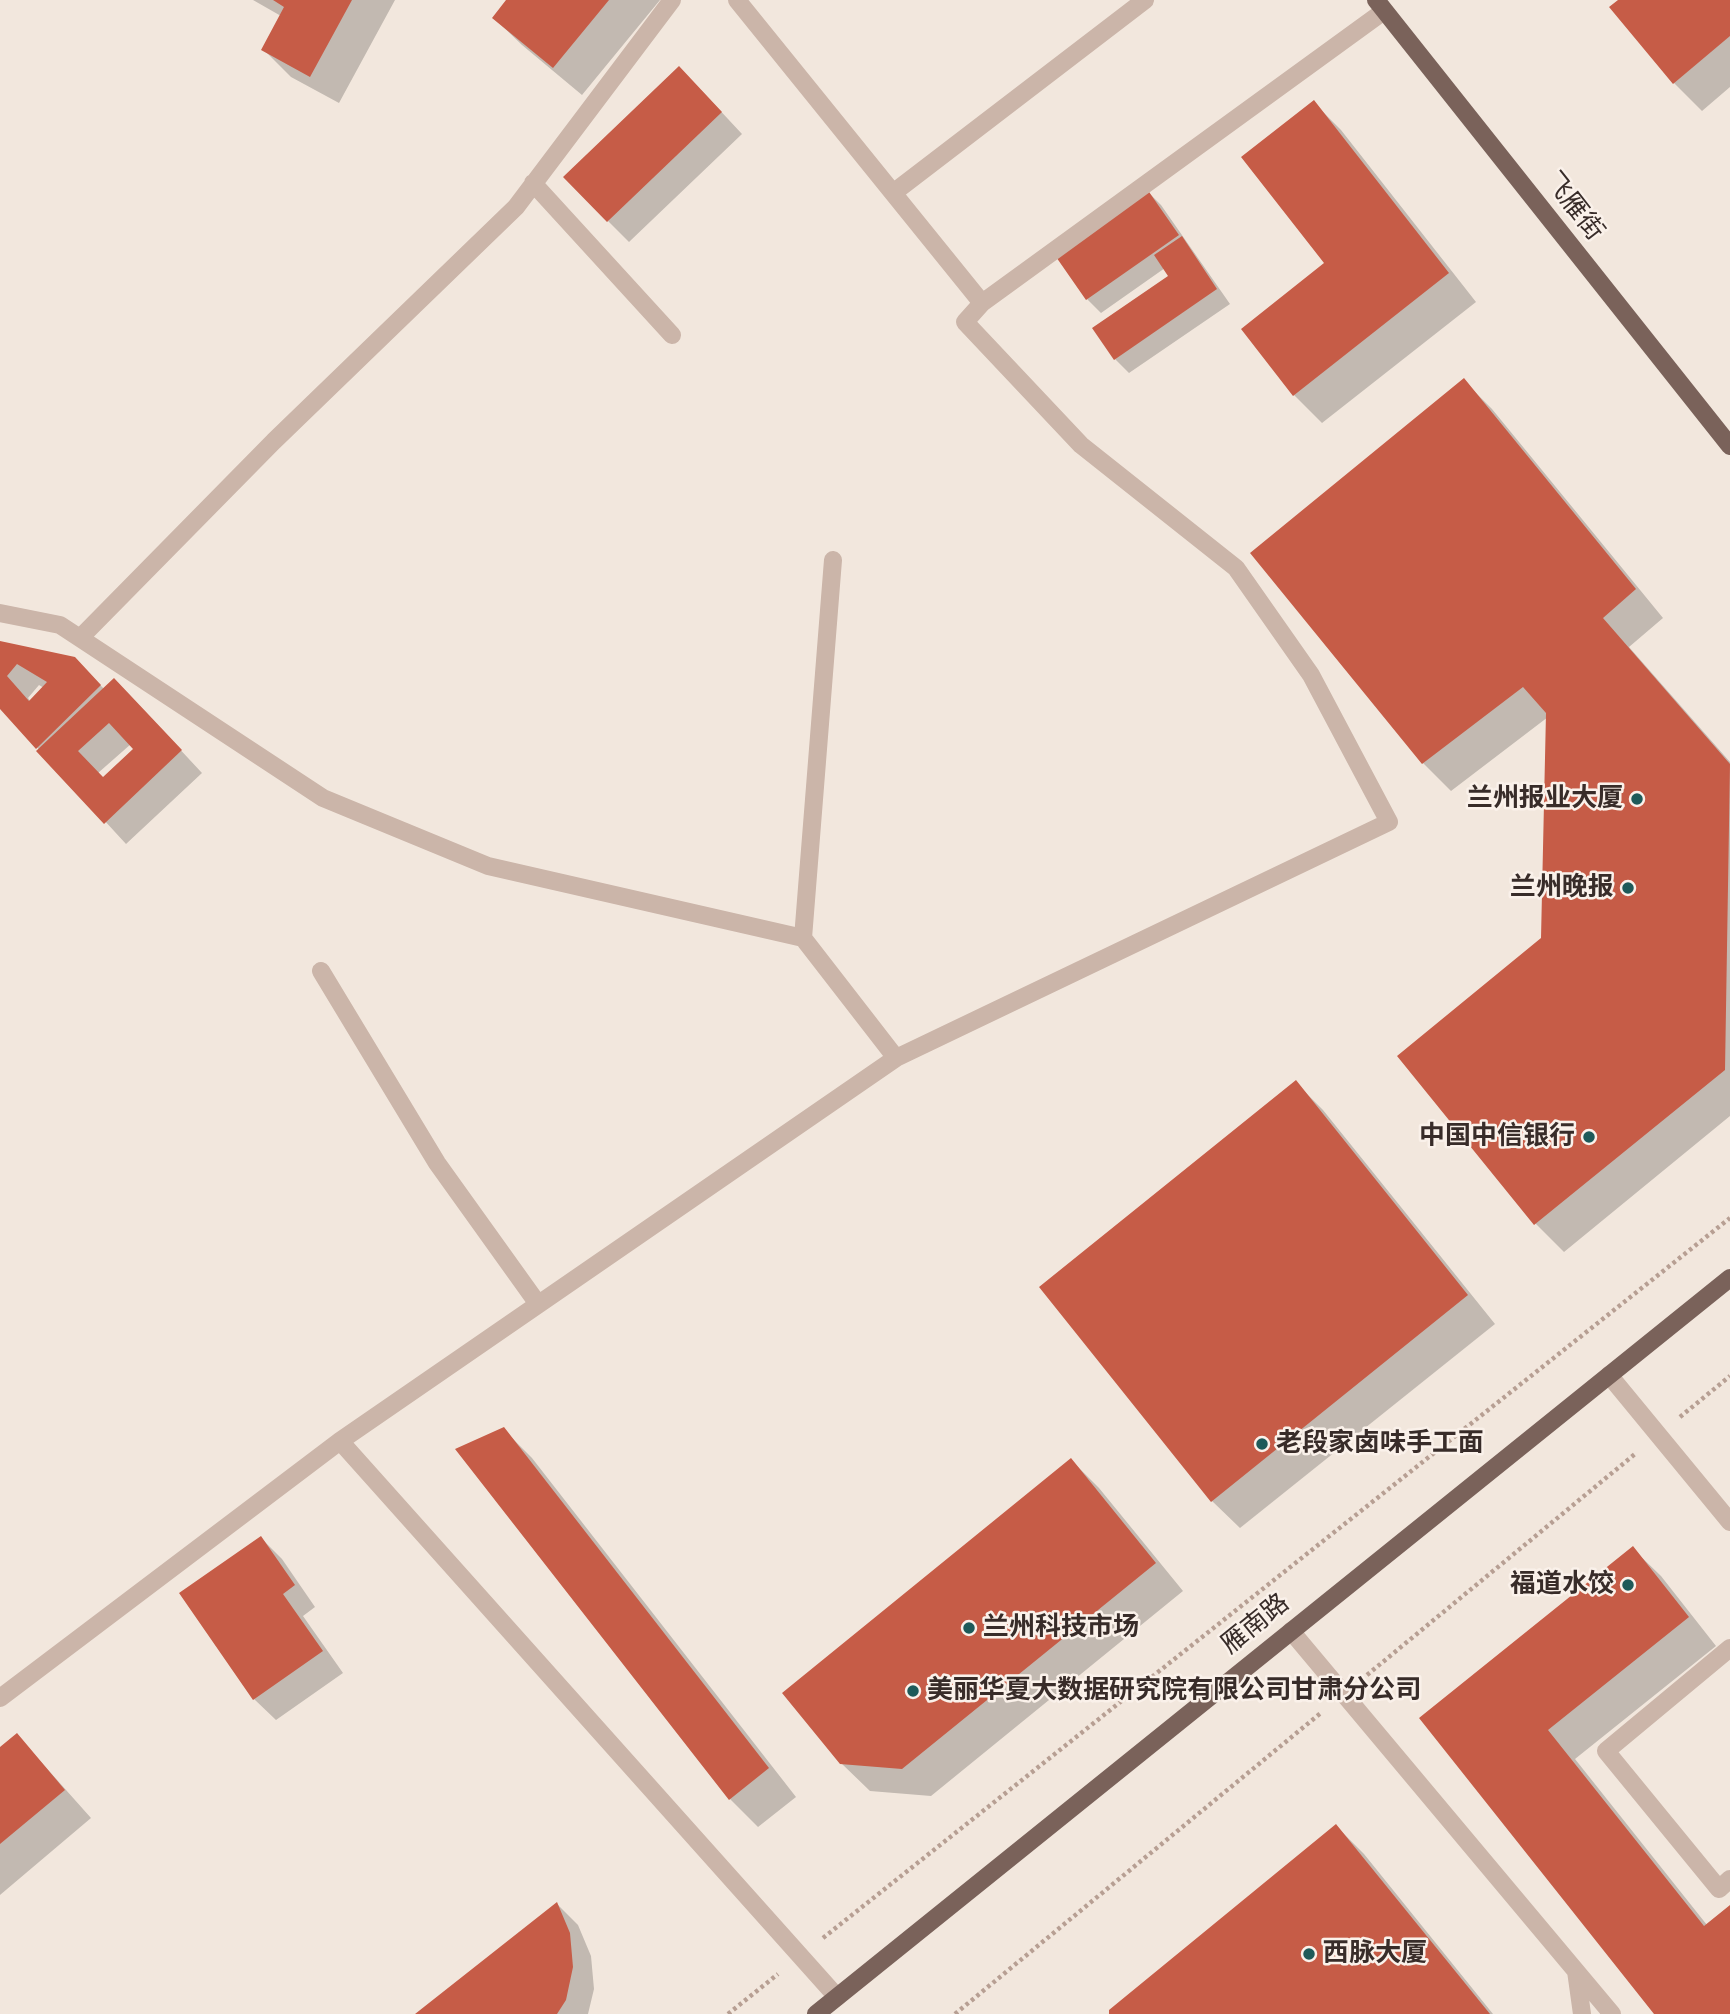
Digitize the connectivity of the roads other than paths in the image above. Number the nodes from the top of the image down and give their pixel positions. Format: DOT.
graph roads {
  1 [pos="672,0"];
  2 [pos="737,0"];
  3 [pos="1145,0"];
  4 [pos="1380,6"];
  5 [pos="533,183"];
  6 [pos="893,193"];
  7 [pos="982,303"];
  8 [pos="673,335"];
  9 [pos="1730,446"];
  10 [pos="833,560"];
  11 [pos="0,613"];
  12 [pos="80,638"];
  13 [pos="803,938"];
  14 [pos="321,971"];
  15 [pos="896,1058"];
  16 [pos="1730,1278"];
  17 [pos="538,1304"];
  18 [pos="1609,1375"];
  19 [pos="340,1441"];
  20 [pos="1730,1521"];
  21 [pos="1291,1631"];
  22 [pos="1730,1648"];
  23 [pos="0,1698"];
  24 [pos="1730,1880"];
  25 [pos="1576,1971"];
  26 [pos="836,1997"];
  27 [pos="816,2014"];
  28 [pos="1582,2014"];
  29 [pos="1612,2014"];
  1 -- 5 [label="street"];
  2 -- 6 [label="street"];
  3 -- 6 [label="street"];
  4 -- 7 [label="street"];
  4 -- 9 [label="main road, 飞雁街"];
  5 -- 8 [label="street"];
  5 -- 12 [label="street"];
  6 -- 7 [label="street"];
  7 -- 15 [label="street"];
  10 -- 13 [label="street"];
  11 -- 12 [label="street"];
  12 -- 13 [label="street"];
  13 -- 15 [label="street"];
  14 -- 17 [label="street"];
  15 -- 17 [label="street"];
  16 -- 18 [label="main road, 雁南路"];
  17 -- 19 [label="street"];
  18 -- 20 [label="street"];
  18 -- 21 [label="main road, 雁南路"];
  19 -- 23 [label="street"];
  19 -- 26 [label="street"];
  21 -- 25 [label="street"];
  21 -- 26 [label="main road, 雁南路"];
  22 -- 24 [label="street"];
  25 -- 28 [label="street"];
  25 -- 29 [label="street"];
  26 -- 27 [label="main road, 雁南路"];
}
